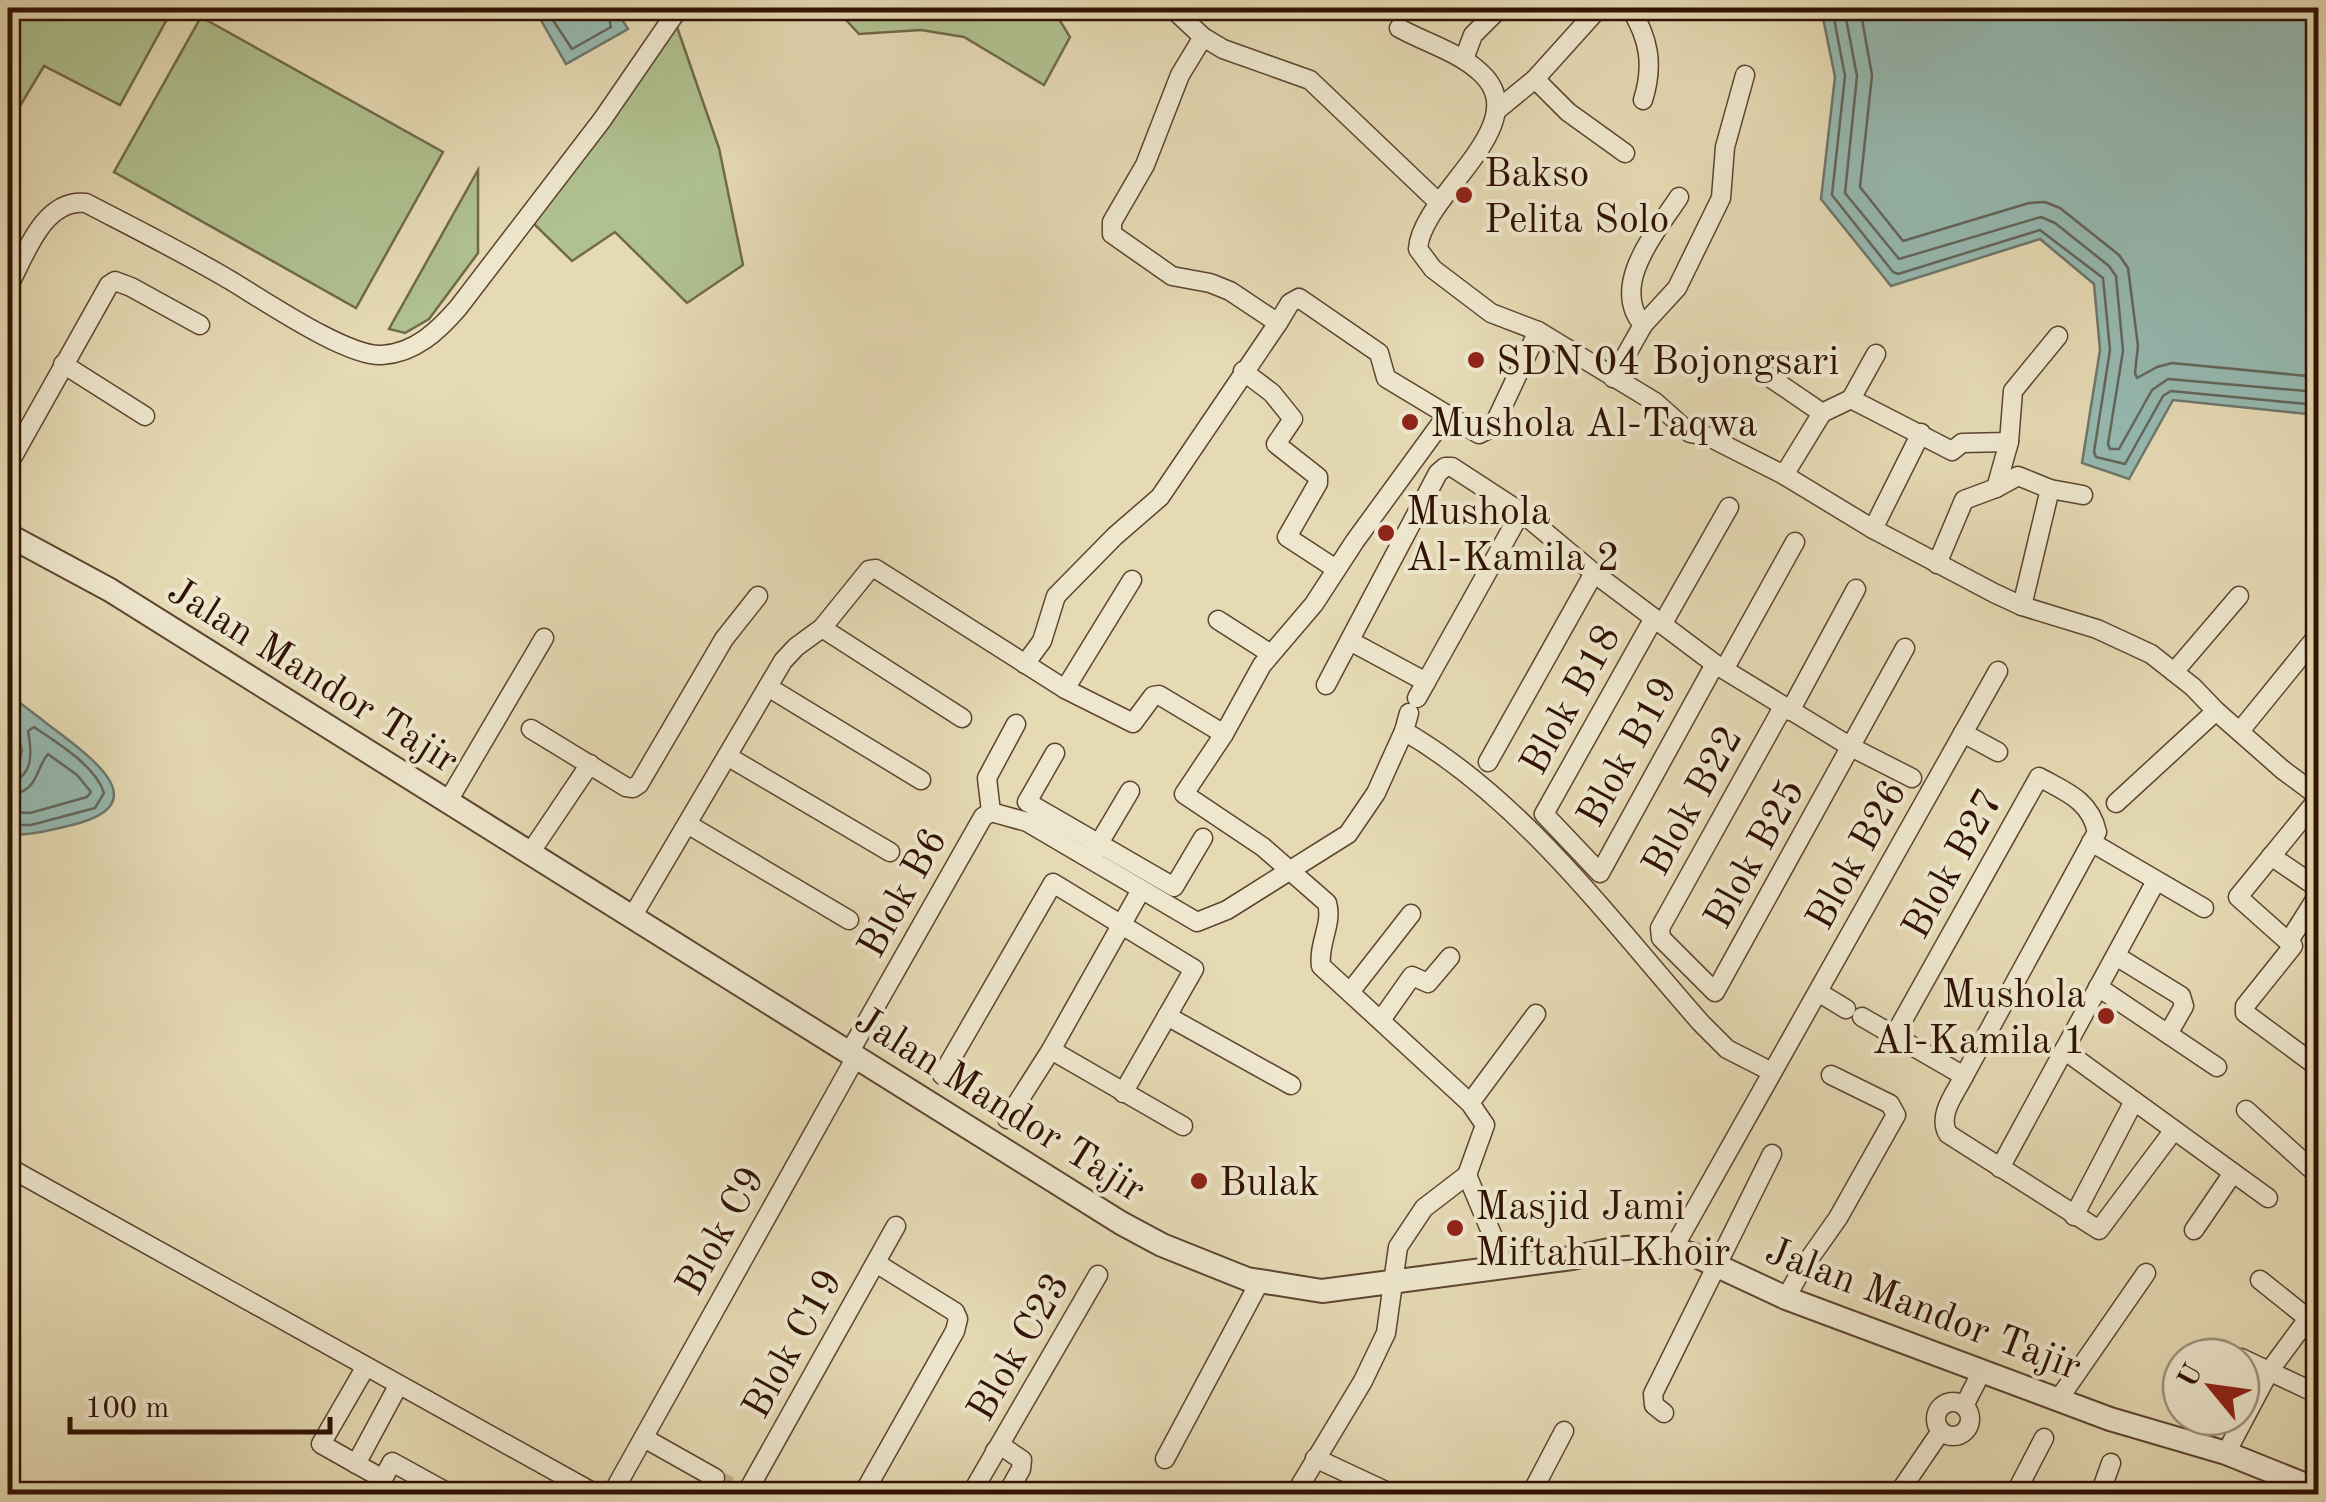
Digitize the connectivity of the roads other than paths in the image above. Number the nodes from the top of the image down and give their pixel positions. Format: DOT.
graph roads {
  1 [pos="679,8"];
  2 [pos="1172,8"];
  3 [pos="1500,8"];
  4 [pos="1599,8"];
  5 [pos="1630,8"];
  6 [pos="1399,28"];
  7 [pos="1202,37"];
  8 [pos="1464,59"];
  9 [pos="1745,74"];
  10 [pos="1535,79"];
  11 [pos="1643,100"];
  12 [pos="1496,110"];
  13 [pos="1625,152"];
  14 [pos="1679,196"];
  15 [pos="1438,202"];
  16 [pos="8,287"];
  17 [pos="1278,323"];
  18 [pos="200,325"];
  19 [pos="1643,325"];
  20 [pos="1538,331"];
  21 [pos="2058,336"];
  22 [pos="1876,354"];
  23 [pos="64,364"];
  24 [pos="1243,371"];
  25 [pos="1765,374"];
  26 [pos="1613,378"];
  27 [pos="1852,399"];
  28 [pos="1822,413"];
  29 [pos="1447,415"];
  30 [pos="145,416"];
  31 [pos="1921,433"];
  32 [pos="2009,442"];
  33 [pos="8,465"];
  34 [pos="1784,475"];
  35 [pos="1996,488"];
  36 [pos="2050,488"];
  37 [pos="2083,495"];
  38 [pos="1729,507"];
  39 [pos="1521,512"];
  40 [pos="1873,529"];
  41 [pos="8,534"];
  42 [pos="1795,542"];
  43 [pos="1937,564"];
  44 [pos="1336,569"];
  45 [pos="1594,573"];
  46 [pos="1132,580"];
  47 [pos="1856,589"];
  48 [pos="758,596"];
  49 [pos="2239,596"];
  50 [pos="2318,603"];
  51 [pos="2022,606"];
  52 [pos="2318,612"];
  53 [pos="1218,620"];
  54 [pos="1659,620"];
  55 [pos="822,628"];
  56 [pos="2318,635"];
  57 [pos="544,638"];
  58 [pos="1350,641"];
  59 [pos="1905,648"];
  60 [pos="1272,654"];
  61 [pos="1025,664"];
  62 [pos="1720,666"];
  63 [pos="1998,671"];
  64 [pos="2174,672"];
  65 [pos="1326,685"];
  66 [pos="768,687"];
  67 [pos="1064,689"];
  68 [pos="1414,706"];
  69 [pos="1786,709"];
  70 [pos="2216,712"];
  71 [pos="962,718"];
  72 [pos="1016,724"];
  73 [pos="531,728"];
  74 [pos="2240,731"];
  75 [pos="1224,734"];
  76 [pos="1963,734"];
  77 [pos="1851,747"];
  78 [pos="1998,752"];
  79 [pos="1055,753"];
  80 [pos="727,756"];
  81 [pos="1488,762"];
  82 [pos="590,764"];
  83 [pos="1912,778"];
  84 [pos="921,780"];
  85 [pos="1130,791"];
  86 [pos="2318,797"];
  87 [pos="448,802"];
  88 [pos="2116,803"];
  89 [pos="987,815"];
  90 [pos="689,825"];
  91 [pos="1203,838"];
  92 [pos="2091,842"];
  93 [pos="1094,851"];
  94 [pos="530,852"];
  95 [pos="890,852"];
  96 [pos="2271,856"];
  97 [pos="1290,868"];
  98 [pos="1600,873"];
  99 [pos="2156,881"];
  100 [pos="1142,890"];
  101 [pos="2318,891"];
  102 [pos="2204,908"];
  103 [pos="1411,914"];
  104 [pos="632,917"];
  105 [pos="848,920"];
  106 [pos="1122,925"];
  107 [pos="2289,942"];
  108 [pos="1450,956"];
  109 [pos="2116,956"];
  110 [pos="2098,987"];
  111 [pos="1350,992"];
  112 [pos="1716,992"];
  113 [pos="1818,992"];
  114 [pos="1536,1014"];
  115 [pos="1168,1016"];
  116 [pos="1382,1020"];
  117 [pos="2168,1034"];
  118 [pos="1894,1036"];
  119 [pos="1050,1050"];
  120 [pos="2064,1050"];
  121 [pos="853,1055"];
  122 [pos="2217,1067"];
  123 [pos="2318,1067"];
  124 [pos="1772,1072"];
  125 [pos="942,1075"];
  126 [pos="1831,1075"];
  127 [pos="1964,1076"];
  128 [pos="1291,1086"];
  129 [pos="1123,1092"];
  130 [pos="2134,1101"];
  131 [pos="1470,1104"];
  132 [pos="2246,1110"];
  133 [pos="1007,1119"];
  134 [pos="1183,1126"];
  135 [pos="2174,1130"];
  136 [pos="1772,1154"];
  137 [pos="8,1166"];
  138 [pos="2000,1168"];
  139 [pos="2233,1172"];
  140 [pos="1467,1175"];
  141 [pos="2318,1175"];
  142 [pos="2268,1198"];
  143 [pos="2074,1216"];
  144 [pos="896,1226"];
  145 [pos="2194,1230"];
  146 [pos="1673,1249"];
  147 [pos="876,1264"];
  148 [pos="1714,1265"];
  149 [pos="1502,1267"];
  150 [pos="2146,1273"];
  151 [pos="1098,1276"];
  152 [pos="2260,1280"];
  153 [pos="1393,1281"];
  154 [pos="1260,1283"];
  155 [pos="1786,1298"];
  156 [pos="2316,1311"];
  157 [pos="2261,1366"];
  158 [pos="364,1368"];
  159 [pos="2270,1370"];
  160 [pos="1982,1371"];
  161 [pos="2318,1377"];
  162 [pos="398,1386"];
  163 [pos="2058,1400"];
  164 [pos="1664,1413"];
  165 [pos="1564,1431"];
  166 [pos="644,1438"];
  167 [pos="2044,1438"];
  168 [pos="996,1451"];
  169 [pos="2226,1453"];
  170 [pos="1315,1458"];
  171 [pos="1166,1459"];
  172 [pos="2111,1463"];
  173 [pos="356,1464"];
  174 [pos="378,1487"];
  175 [pos="734,1488"];
  176 [pos="2318,1490"];
  177 [pos="450,1494"];
  178 [pos="596,1494"];
  179 [pos="612,1494"];
  180 [pos="863,1494"];
  181 [pos="971,1494"];
  182 [pos="1007,1494"];
  183 [pos="1295,1494"];
  184 [pos="1392,1494"];
  185 [pos="1530,1494"];
  186 [pos="1898,1494"];
  187 [pos="2015,1494"];
  188 [pos="2100,1494"];
  1 -- 16 [label="street"];
  2 -- 7 [label="street"];
  3 -- 8 [label="street"];
  4 -- 10 [label="street"];
  5 -- 11 [label="street"];
  6 -- 8 [label="street"];
  7 -- 15 [label="street"];
  7 -- 17 [label="street"];
  8 -- 12 [label="street"];
  9 -- 19 [label="street"];
  10 -- 12 [label="street"];
  10 -- 13 [label="street"];
  12 -- 15 [label="street"];
  14 -- 19 [label="street"];
  15 -- 20 [label="street"];
  17 -- 24 [label="street"];
  17 -- 29 [label="street"];
  18 -- 23 [label="street"];
  19 -- 26 [label="street"];
  20 -- 26 [label="street"];
  20 -- 29 [label="street"];
  21 -- 32 [label="street"];
  22 -- 27 [label="street"];
  23 -- 30 [label="street"];
  23 -- 33 [label="street"];
  24 -- 44 [label="street"];
  24 -- 61 [label="street"];
  25 -- 28 [label="street"];
  26 -- 34 [label="street"];
  27 -- 28 [label="street"];
  27 -- 31 [label="street"];
  28 -- 34 [label="street"];
  29 -- 44 [label="street"];
  31 -- 32 [label="street"];
  31 -- 40 [label="street"];
  32 -- 35 [label="street"];
  34 -- 40 [label="street"];
  35 -- 36 [label="street"];
  35 -- 43 [label="street"];
  36 -- 37 [label="street"];
  36 -- 51 [label="street"];
  38 -- 54 [label="street, Blok B18"];
  39 -- 45 [label="street"];
  39 -- 58 [label="street"];
  39 -- 68 [label="street"];
  40 -- 43 [label="street"];
  41 -- 87 [label="street, Jalan Mandor Tajir"];
  42 -- 62 [label="street, Blok B19"];
  43 -- 51 [label="street"];
  44 -- 60 [label="street"];
  45 -- 54 [label="street"];
  45 -- 81 [label="street"];
  46 -- 67 [label="street"];
  47 -- 69 [label="street, Blok B22"];
  48 -- 82 [label="street"];
  49 -- 64 [label="street"];
  50 -- 52 [label="street"];
  51 -- 64 [label="street"];
  53 -- 60 [label="street"];
  54 -- 62 [label="street"];
  54 -- 98 [label="street, Blok B18"];
  55 -- 61 [label="street"];
  55 -- 66 [label="street"];
  55 -- 71 [label="street"];
  56 -- 74 [label="street"];
  57 -- 87 [label="street"];
  58 -- 65 [label="street"];
  58 -- 68 [label="street"];
  59 -- 77 [label="street, Blok B25"];
  60 -- 75 [label="street"];
  61 -- 67 [label="street"];
  62 -- 69 [label="street"];
  62 -- 98 [label="street, Blok B19"];
  63 -- 76 [label="street, Blok B26"];
  64 -- 70 [label="street"];
  66 -- 80 [label="street"];
  66 -- 84 [label="street"];
  67 -- 75 [label="street"];
  68 -- 97 [label="street"];
  68 -- 124 [label="street"];
  69 -- 77 [label="street"];
  69 -- 112 [label="street, Blok B22"];
  70 -- 74 [label="street"];
  70 -- 88 [label="street"];
  72 -- 89 [label="street"];
  73 -- 82 [label="street"];
  74 -- 86 [label="street"];
  75 -- 97 [label="street"];
  76 -- 78 [label="street"];
  76 -- 113 [label="street, Blok B26"];
  77 -- 83 [label="street"];
  77 -- 112 [label="street, Blok B25"];
  79 -- 93 [label="street"];
  80 -- 90 [label="street"];
  80 -- 95 [label="street"];
  82 -- 94 [label="street"];
  85 -- 93 [label="street"];
  86 -- 96 [label="street"];
  87 -- 94 [label="street, Jalan Mandor Tajir"];
  89 -- 93 [label="street"];
  89 -- 121 [label="street, Blok B6"];
  90 -- 104 [label="street"];
  90 -- 105 [label="street"];
  91 -- 93 [label="street"];
  92 -- 99 [label="street"];
  92 -- 118 [label="street, Blok B27"];
  92 -- 127 [label="street"];
  93 -- 100 [label="street"];
  94 -- 104 [label="street, Jalan Mandor Tajir"];
  96 -- 101 [label="street"];
  96 -- 107 [label="street"];
  97 -- 100 [label="street"];
  97 -- 111 [label="street"];
  99 -- 102 [label="street"];
  99 -- 109 [label="street"];
  100 -- 106 [label="street"];
  101 -- 107 [label="street"];
  103 -- 111 [label="street"];
  104 -- 121 [label="street, Jalan Mandor Tajir"];
  106 -- 115 [label="street"];
  106 -- 119 [label="street"];
  106 -- 125 [label="street"];
  107 -- 123 [label="street"];
  108 -- 116 [label="street"];
  109 -- 110 [label="street"];
  109 -- 117 [label="street"];
  110 -- 117 [label="street"];
  110 -- 120 [label="street"];
  111 -- 116 [label="street"];
  113 -- 118 [label="street"];
  113 -- 124 [label="street, Blok B26"];
  114 -- 131 [label="street"];
  115 -- 128 [label="street"];
  115 -- 129 [label="street"];
  116 -- 131 [label="street"];
  117 -- 122 [label="street"];
  118 -- 127 [label="street"];
  119 -- 129 [label="street"];
  119 -- 133 [label="street"];
  120 -- 130 [label="street"];
  120 -- 138 [label="street"];
  121 -- 154 [label="street, Jalan Mandor Tajir"];
  121 -- 166 [label="street, Blok C9"];
  124 -- 146 [label="street, Blok B26"];
  126 -- 155 [label="street"];
  127 -- 138 [label="street"];
  129 -- 134 [label="street"];
  130 -- 135 [label="street"];
  130 -- 143 [label="street"];
  131 -- 140 [label="street"];
  132 -- 141 [label="street"];
  135 -- 139 [label="street"];
  135 -- 143 [label="street"];
  136 -- 148 [label="street"];
  137 -- 158 [label="street"];
  138 -- 143 [label="street"];
  139 -- 142 [label="street"];
  139 -- 145 [label="street"];
  140 -- 149 [label="street"];
  140 -- 153 [label="street"];
  144 -- 147 [label="street, Blok C19"];
  146 -- 148 [label="street, Jalan Mandor Tajir"];
  146 -- 149 [label="street, Jalan Mandor Tajir"];
  147 -- 175 [label="street, Blok C19"];
  147 -- 180 [label="street"];
  148 -- 155 [label="street, Jalan Mandor Tajir"];
  148 -- 164 [label="street"];
  149 -- 153 [label="street, Jalan Mandor Tajir"];
  150 -- 163 [label="street"];
  151 -- 168 [label="street, Blok C23"];
  152 -- 156 [label="street"];
  153 -- 154 [label="street, Jalan Mandor Tajir"];
  153 -- 170 [label="street"];
  154 -- 171 [label="street"];
  155 -- 160 [label="street, Jalan Mandor Tajir"];
  156 -- 159 [label="street"];
  157 -- 159 [label="street"];
  158 -- 162 [label="street"];
  158 -- 173 [label="street"];
  159 -- 161 [label="street"];
  159 -- 169 [label="street"];
  160 -- 163 [label="street, Jalan Mandor Tajir"];
  160 -- 186 [label="street"];
  162 -- 173 [label="street"];
  162 -- 178 [label="street"];
  163 -- 169 [label="street, Jalan Mandor Tajir"];
  165 -- 185 [label="street"];
  166 -- 175 [label="street"];
  166 -- 179 [label="street, Blok C9"];
  167 -- 187 [label="street"];
  168 -- 181 [label="street, Blok C23"];
  168 -- 182 [label="street, Blok C23"];
  169 -- 176 [label="street, Jalan Mandor Tajir"];
  170 -- 183 [label="street"];
  170 -- 184 [label="street"];
  172 -- 188 [label="street"];
  173 -- 174 [label="street"];
  174 -- 177 [label="street"];
}
